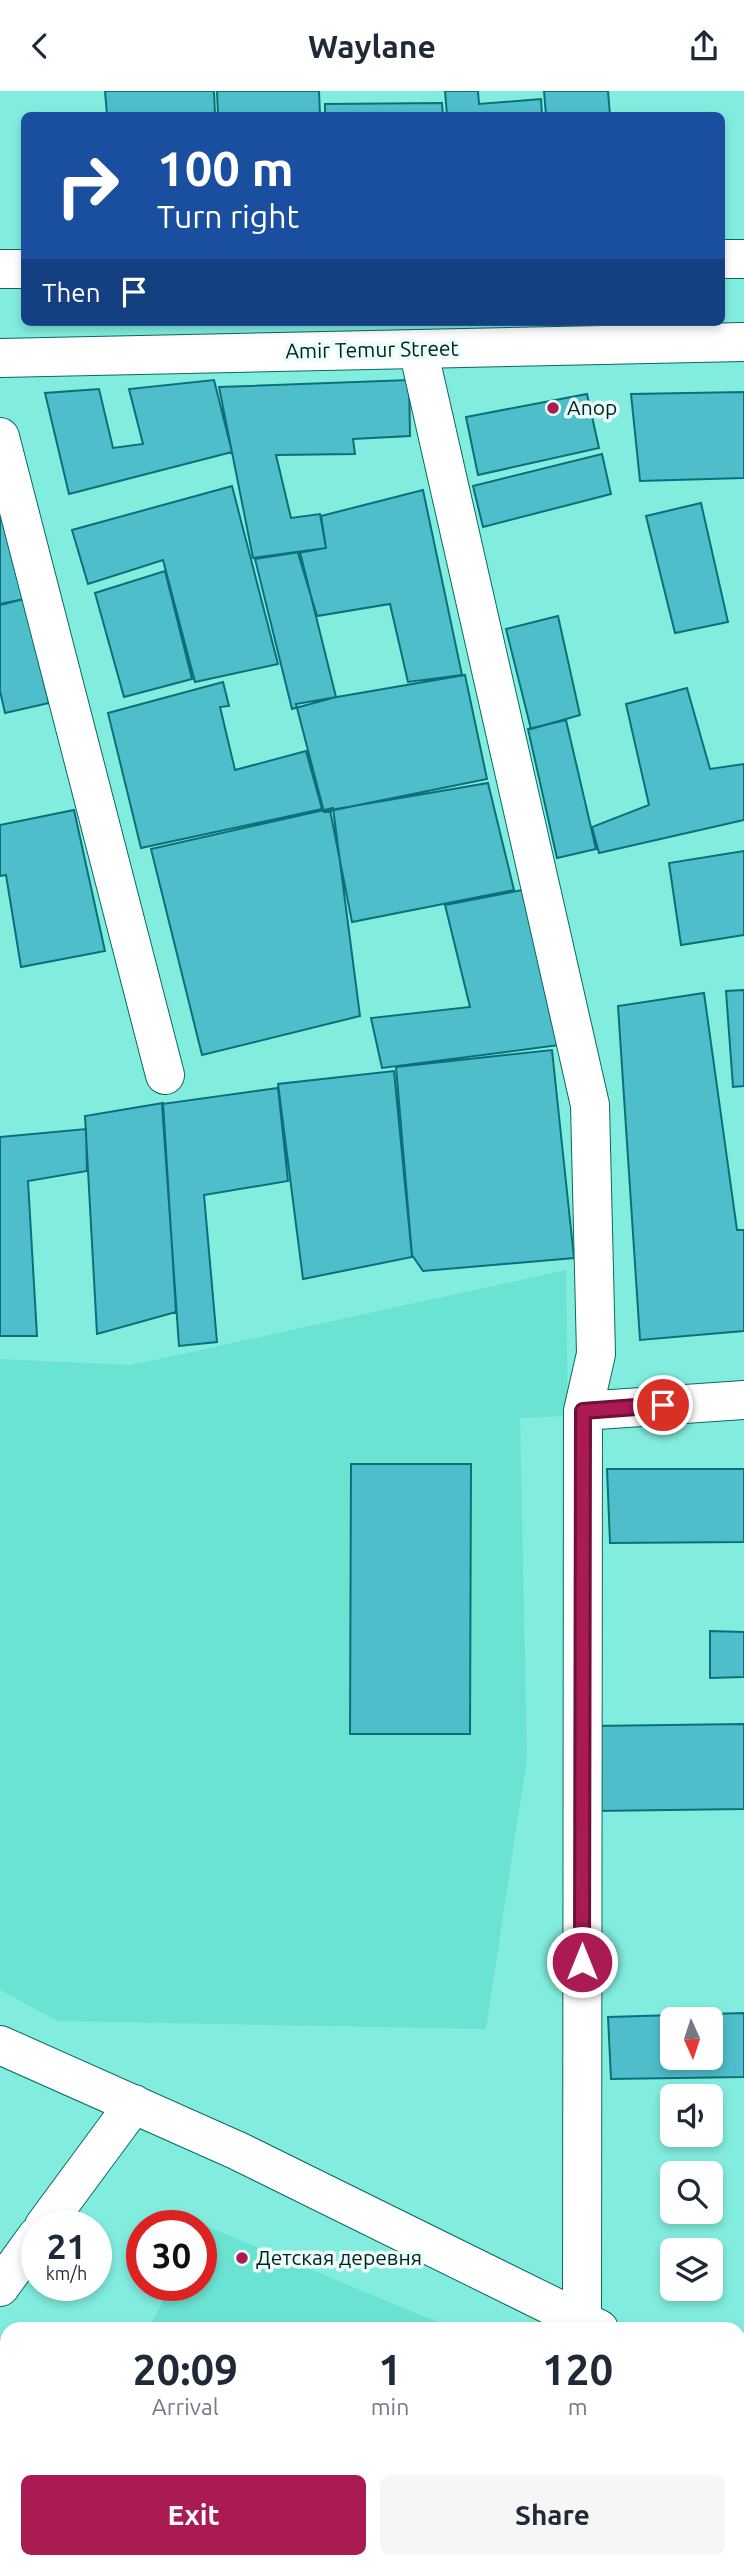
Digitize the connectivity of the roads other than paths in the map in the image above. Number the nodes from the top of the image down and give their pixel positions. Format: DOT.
graph roads {
  1 [pos="725,259"];
  2 [pos="744,259"];
  3 [pos="0,269"];
  4 [pos="21,269"];
  5 [pos="744,342"];
  6 [pos="418,349"];
  7 [pos="0,358"];
  8 [pos="0,437"];
  9 [pos="165,1075"];
  10 [pos="744,1400"];
  11 [pos="583,1411"];
  12 [pos="0,2045"];
  13 [pos="134,2104"];
  14 [pos="56,2210"];
  15 [pos="21,2258"];
  16 [pos="0,2287"];
  17 [pos="584,2322"];
  18 [pos="590,2322"];
  1 -- 2 [label="street"];
  3 -- 4 [label="street"];
  5 -- 6 [label="street, Amir Temur Street"];
  6 -- 7 [label="street, Amir Temur Street"];
  6 -- 11 [label="street"];
  8 -- 9 [label="street"];
  10 -- 11 [label="street"];
  11 -- 18 [label="street"];
  12 -- 13 [label="street"];
  13 -- 14 [label="street"];
  13 -- 17 [label="street"];
  15 -- 16 [label="street"];
}
